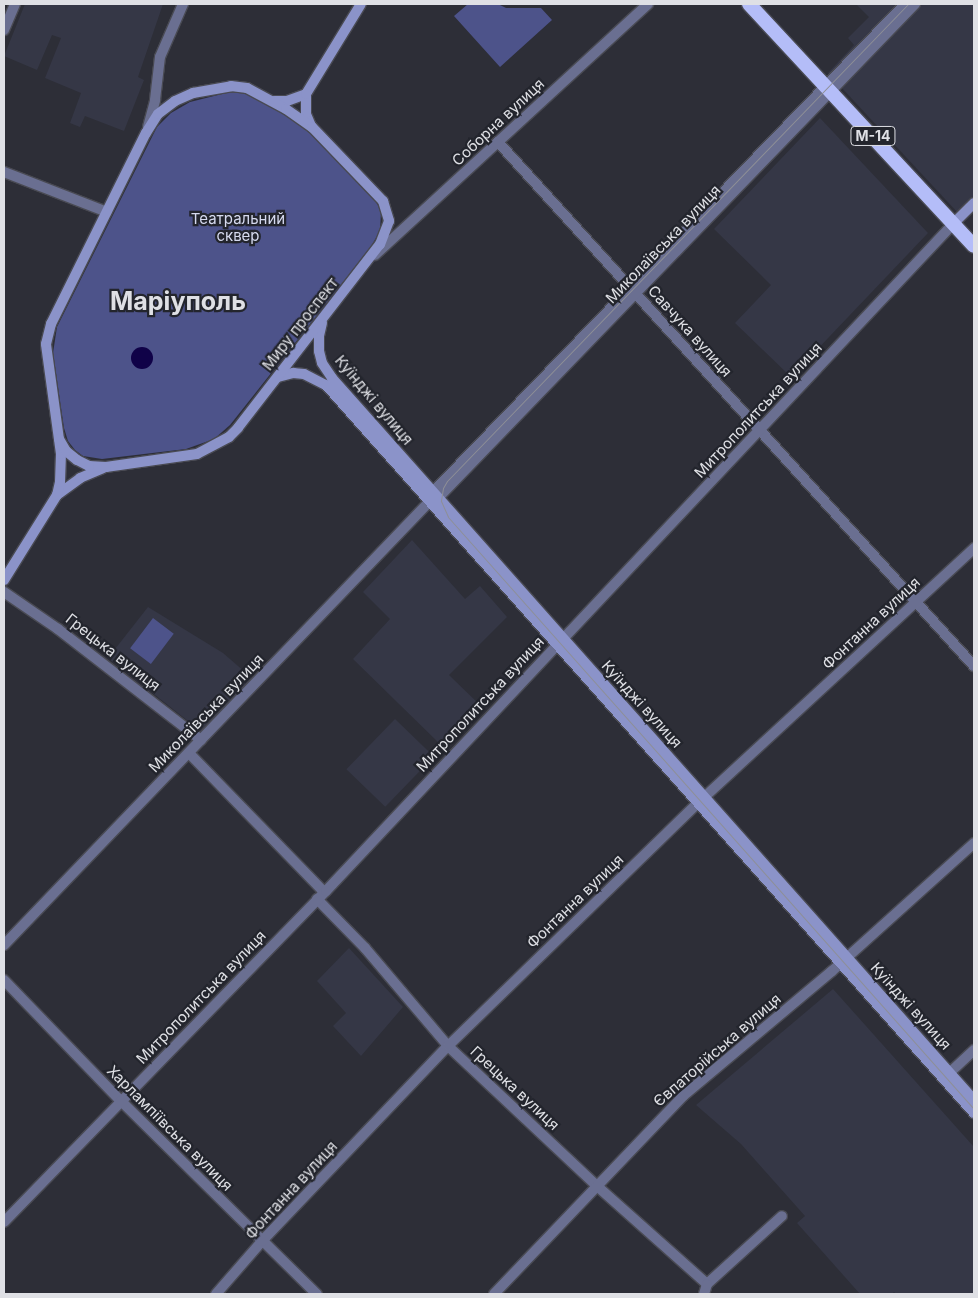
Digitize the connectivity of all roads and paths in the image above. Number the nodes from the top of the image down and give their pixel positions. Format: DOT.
graph roads {
  1 [pos="15,4"];
  2 [pos="183,4"];
  3 [pos="361,4"];
  4 [pos="648,4"];
  5 [pos="749,4"];
  6 [pos="909,5"];
  7 [pos="4,30"];
  8 [pos="828,88"];
  9 [pos="306,94"];
  10 [pos="272,101"];
  11 [pos="312,127"];
  12 [pos="146,133"];
  13 [pos="498,142"];
  14 [pos="4,172"];
  15 [pos="974,203"];
  16 [pos="107,212"];
  17 [pos="954,223"];
  18 [pos="974,246"];
  19 [pos="367,262"];
  20 [pos="633,290"];
  21 [pos="326,315"];
  22 [pos="278,377"];
  23 [pos="760,430"];
  24 [pos="59,439"];
  25 [pos="106,467"];
  26 [pos="57,495"];
  27 [pos="434,497"];
  28 [pos="974,548"];
  29 [pos="4,580"];
  30 [pos="4,592"];
  31 [pos="916,602"];
  32 [pos="560,641"];
  33 [pos="974,666"];
  34 [pos="201,740"];
  35 [pos="189,753"];
  36 [pos="701,800"];
  37 [pos="974,843"];
  38 [pos="320,896"];
  39 [pos="4,945"];
  40 [pos="844,960"];
  41 [pos="4,980"];
  42 [pos="448,1046"];
  43 [pos="974,1050"];
  44 [pos="947,1075"];
  45 [pos="974,1100"];
  46 [pos="121,1101"];
  47 [pos="974,1113"];
  48 [pos="597,1186"];
  49 [pos="782,1216"];
  50 [pos="4,1222"];
  51 [pos="262,1241"];
  52 [pos="705,1289"];
  53 [pos="216,1294"];
  54 [pos="317,1294"];
  55 [pos="494,1294"];
  1 -- 7 [label="street"];
  2 -- 12 [label="street"];
  3 -- 9 [label="main road"];
  4 -- 13 [label="street, Соборна вулиця"];
  5 -- 8 [label="highway, М-14"];
  6 -- 8 [label="street, Миколаївська вулиця"];
  8 -- 17 [label="highway, М-14"];
  8 -- 20 [label="street, Миколаївська вулиця"];
  9 -- 10 [label="main road"];
  9 -- 11 [label="main road"];
  10 -- 11 [label="main road, Миру проспект"];
  10 -- 12 [label="main road, Миру проспект"];
  11 -- 19 [label="main road, Миру проспект"];
  12 -- 16 [label="main road, Миру проспект"];
  13 -- 19 [label="street, Соборна вулиця"];
  13 -- 20 [label="street, Савчука вулиця"];
  14 -- 16 [label="street"];
  15 -- 17 [label="main road, Митрополитська вулиця"];
  16 -- 24 [label="main road, Миру проспект"];
  17 -- 18 [label="highway, М-14"];
  17 -- 23 [label="street, Митрополитська вулиця"];
  19 -- 21 [label="main road, Миру проспект"];
  20 -- 23 [label="street, Савчука вулиця"];
  20 -- 27 [label="street, Миколаївська вулиця"];
  21 -- 22 [label="main road, Миру проспект"];
  21 -- 27 [label="main road, Куїнджі вулиця"];
  22 -- 25 [label="main road, Миру проспект"];
  22 -- 27 [label="main road, Куїнджі вулиця"];
  23 -- 31 [label="street, Савчука вулиця"];
  23 -- 32 [label="street, Митрополитська вулиця"];
  24 -- 25 [label="main road, Миру проспект"];
  24 -- 26 [label="main road, Миру проспект"];
  25 -- 26 [label="main road, Миру проспект"];
  26 -- 29 [label="main road, Миру проспект"];
  27 -- 32 [label="main road, Куїнджі вулиця"];
  27 -- 34 [label="street, Миколаївська вулиця"];
  28 -- 31 [label="street, Фонтанна вулиця"];
  30 -- 34 [label="street, Грецька вулиця"];
  31 -- 33 [label="street, Савчука вулиця"];
  31 -- 36 [label="street, Фонтанна вулиця"];
  32 -- 36 [label="main road, Куїнджі вулиця"];
  32 -- 38 [label="street, Митрополитська вулиця"];
  34 -- 35 [label="street, Миколаївська вулиця"];
  35 -- 38 [label="street, Грецька вулиця"];
  35 -- 39 [label="street, Миколаївська вулиця"];
  36 -- 40 [label="main road, Куїнджі вулиця"];
  36 -- 42 [label="street, Фонтанна вулиця"];
  37 -- 40 [label="street, Євпаторійська вулиця"];
  38 -- 42 [label="street, Грецька вулиця"];
  38 -- 46 [label="street, Митрополитська вулиця"];
  40 -- 44 [label="main road, Куїнджі вулиця"];
  40 -- 48 [label="street, Євпаторійська вулиця"];
  41 -- 46 [label="street, Харлампіївська вулиця"];
  42 -- 48 [label="street, Грецька вулиця"];
  42 -- 51 [label="street, Фонтанна вулиця"];
  43 -- 44 [label="street"];
  44 -- 45 [label="main road, Куїнджі вулиця"];
  44 -- 47 [label="main road, Куїнджі вулиця"];
  46 -- 50 [label="street, Митрополитська вулиця"];
  46 -- 51 [label="street, Харлампіївська вулиця"];
  48 -- 52 [label="street, Грецька вулиця"];
  48 -- 55 [label="street, Євпаторійська вулиця"];
  49 -- 52 [label="street"];
  51 -- 53 [label="street, Фонтанна вулиця"];
  51 -- 54 [label="street, Харлампіївська вулиця"];
}
